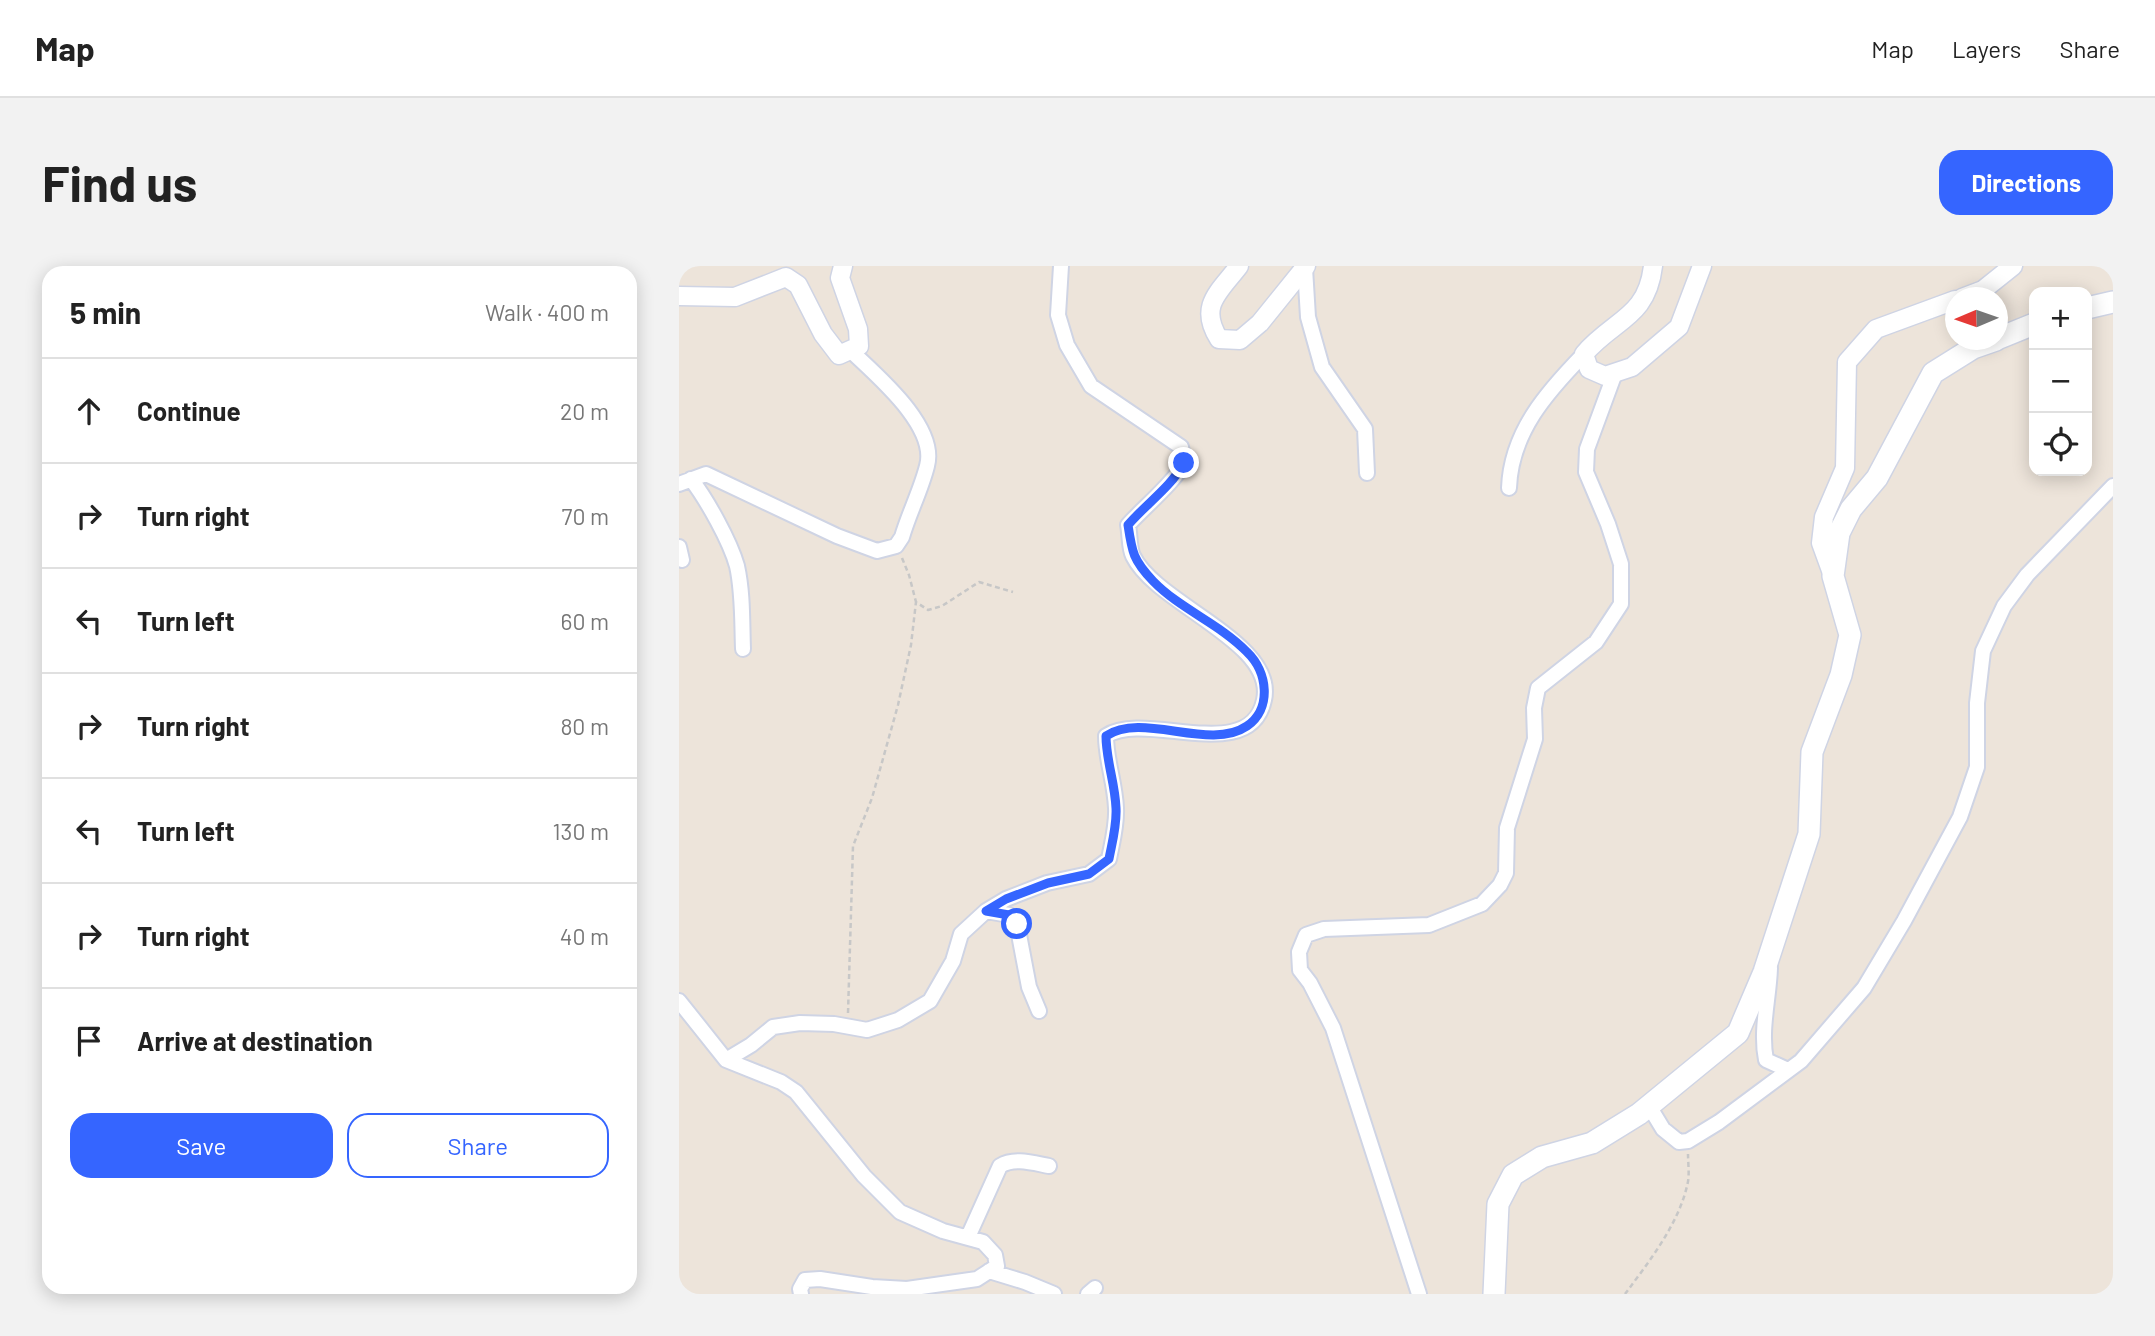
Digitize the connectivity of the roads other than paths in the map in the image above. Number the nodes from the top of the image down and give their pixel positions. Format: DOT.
graph roads {
  1 [pos="843,266"];
  2 [pos="1061,266"];
  3 [pos="1239,266"];
  4 [pos="1653,266"];
  5 [pos="1702,266"];
  6 [pos="2013,266"];
  7 [pos="1305,267"];
  8 [pos="786,271"];
  9 [pos="1987,287"];
  10 [pos="680,297"];
  11 [pos="2113,302"];
  12 [pos="1945,304"];
  13 [pos="2092,307"];
  14 [pos="2029,326"];
  15 [pos="2008,334"];
  16 [pos="850,350"];
  17 [pos="1970,350"];
  18 [pos="1584,354"];
  19 [pos="1615,373"];
  20 [pos="1367,473"];
  21 [pos="685,482"];
  22 [pos="2113,486"];
  23 [pos="1509,488"];
  24 [pos="1833,576"];
  25 [pos="743,649"];
  26 [pos="986,911"];
  27 [pos="1771,950"];
  28 [pos="679,1001"];
  29 [pos="1039,1011"];
  30 [pos="726,1060"];
  31 [pos="1788,1070"];
  32 [pos="1649,1106"];
  33 [pos="1049,1166"];
  34 [pos="968,1237"];
  35 [pos="989,1271"];
  36 [pos="801,1294"];
  37 [pos="1054,1294"];
  38 [pos="1419,1294"];
  39 [pos="1494,1294"];
  1 -- 16 [label="street"];
  2 -- 26 [label="street"];
  3 -- 7 [label="street"];
  4 -- 18 [label="street"];
  5 -- 19 [label="street"];
  6 -- 9 [label="street"];
  7 -- 20 [label="street"];
  8 -- 10 [label="street"];
  8 -- 16 [label="street"];
  11 -- 13 [label="main road"];
  12 -- 24 [label="street"];
  14 -- 15 [label="main road"];
  16 -- 21 [label="street"];
  17 -- 24 [label="main road"];
  18 -- 19 [label="street"];
  18 -- 23 [label="street"];
  19 -- 38 [label="street"];
  21 -- 25 [label="street"];
  22 -- 31 [label="street"];
  24 -- 27 [label="main road"];
  26 -- 29 [label="street"];
  26 -- 30 [label="street"];
  27 -- 31 [label="street"];
  27 -- 32 [label="main road"];
  28 -- 30 [label="street"];
  30 -- 34 [label="street"];
  31 -- 32 [label="street"];
  32 -- 39 [label="main road"];
  33 -- 34 [label="street"];
  34 -- 35 [label="street"];
  35 -- 36 [label="street"];
  35 -- 37 [label="street"];
}
